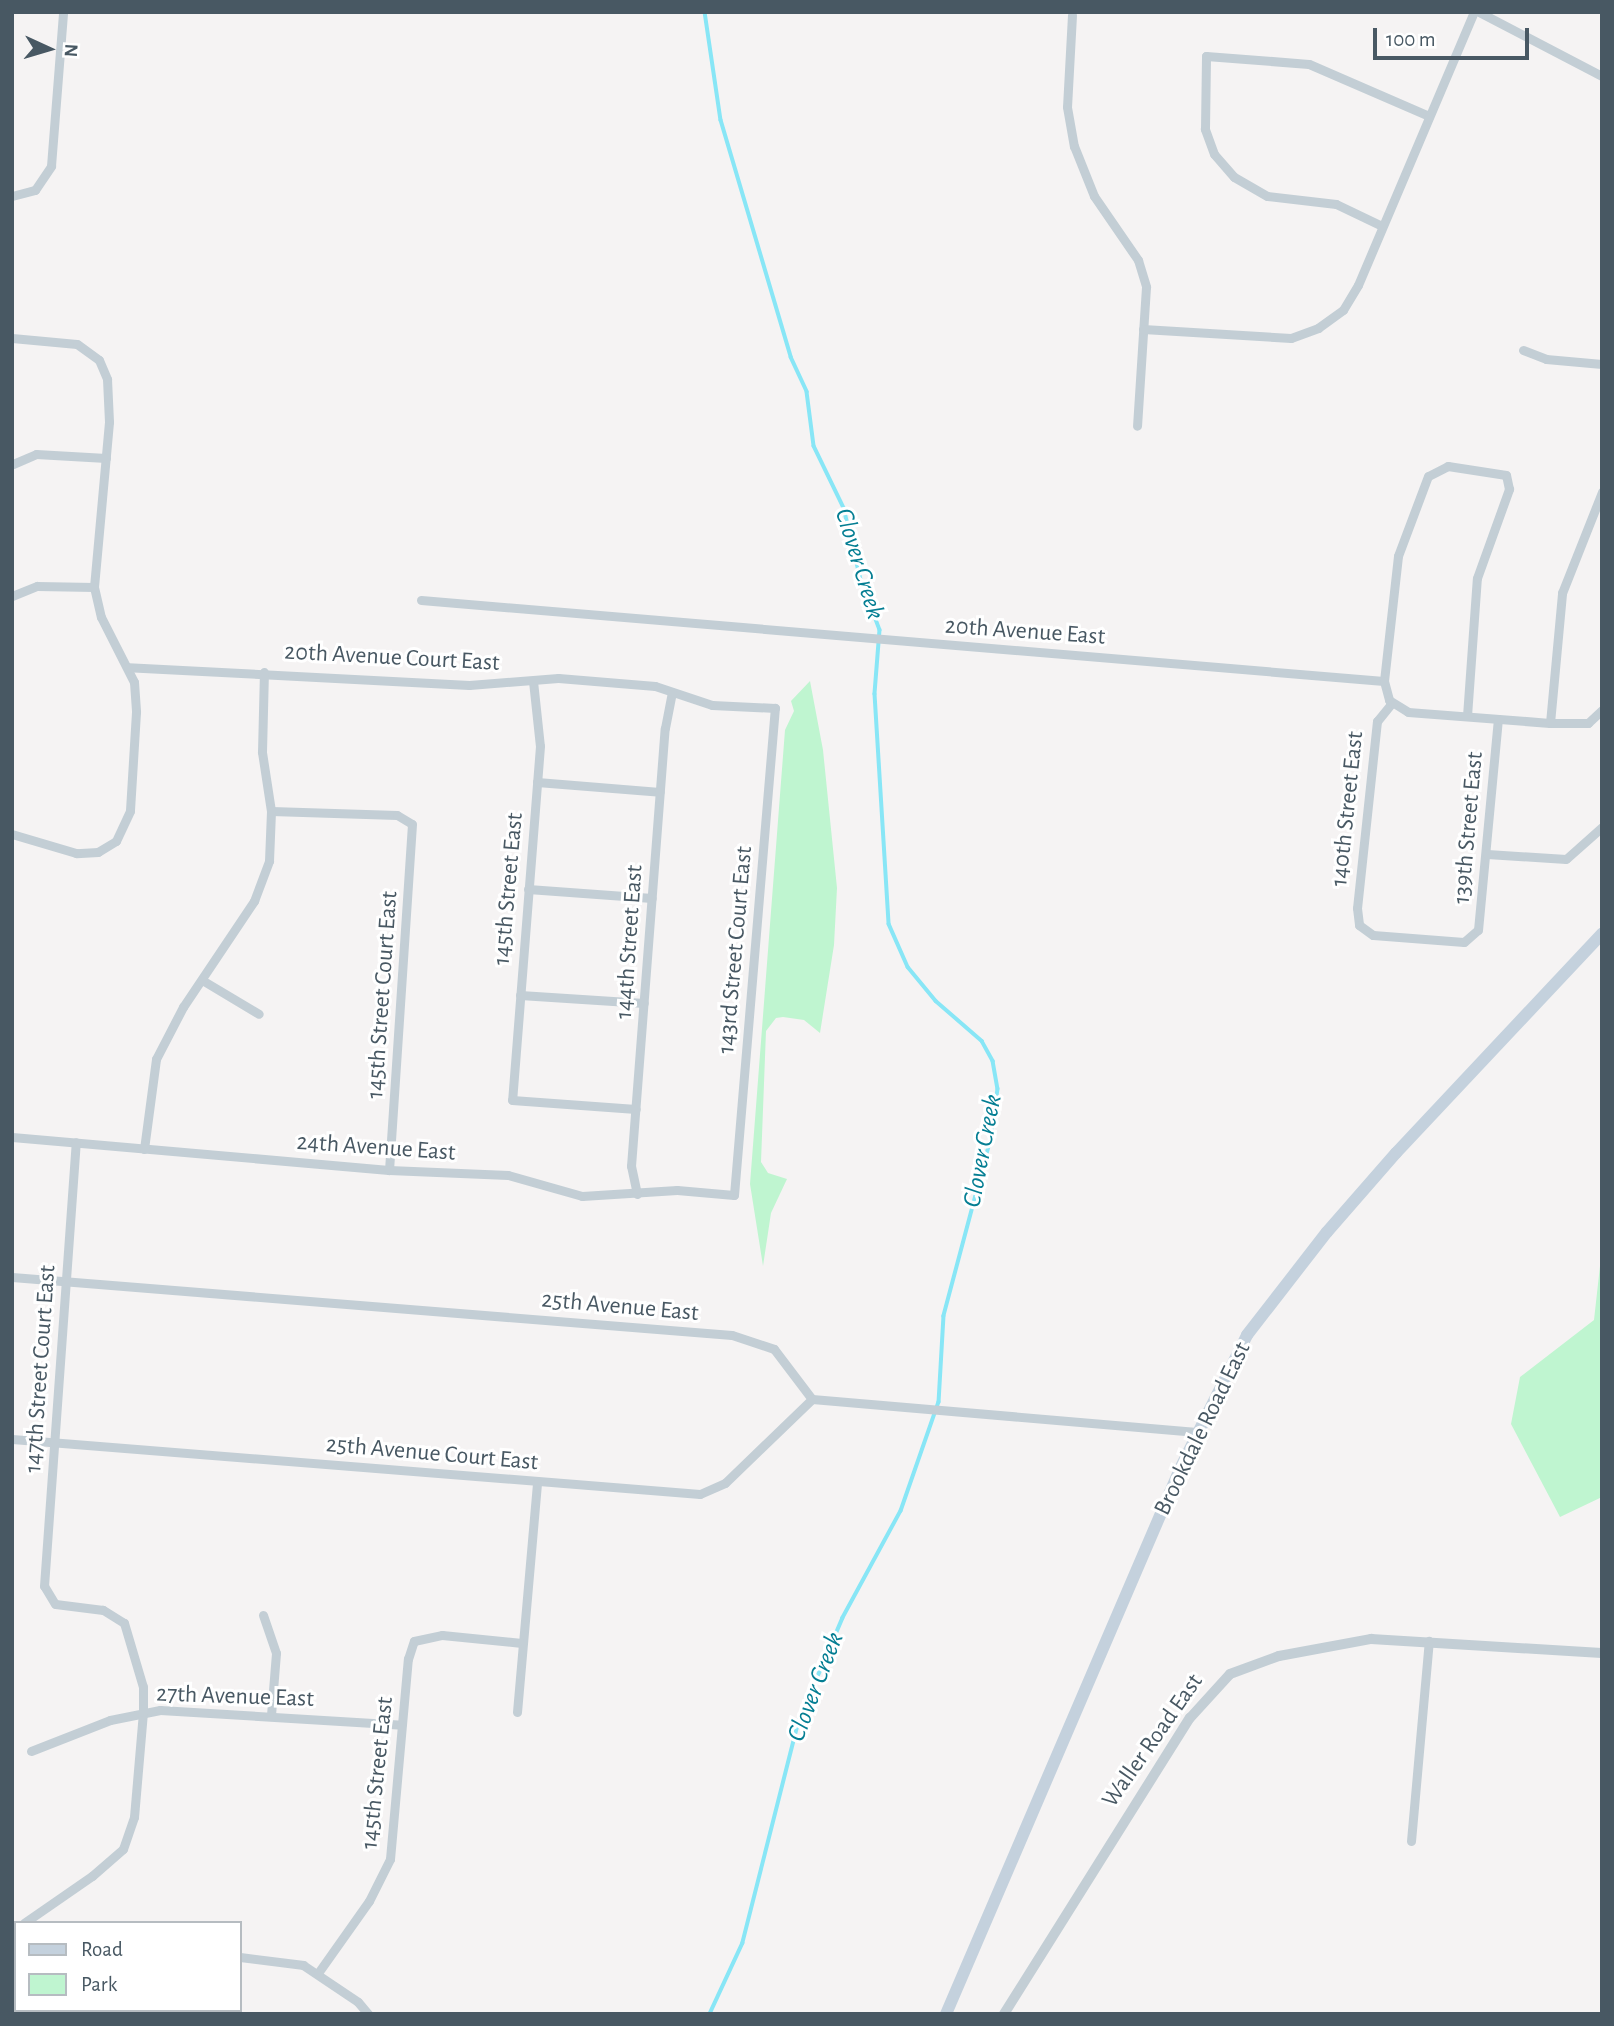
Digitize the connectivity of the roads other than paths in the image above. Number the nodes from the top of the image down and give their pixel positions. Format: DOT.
graph roads {
  1 [pos="63,12"];
  2 [pos="1477,12"];
  3 [pos="1071,13"];
  4 [pos="1602,76"];
  5 [pos="1429,116"];
  6 [pos="12,197"];
  7 [pos="1382,226"];
  8 [pos="1143,329"];
  9 [pos="12,338"];
  10 [pos="1523,350"];
  11 [pos="1602,364"];
  12 [pos="1137,426"];
  13 [pos="106,458"];
  14 [pos="13,464"];
  15 [pos="1602,492"];
  16 [pos="94,587"];
  17 [pos="12,596"];
  18 [pos="421,600"];
  19 [pos="128,667"];
  20 [pos="264,672"];
  21 [pos="533,681"];
  22 [pos="1384,681"];
  23 [pos="672,693"];
  24 [pos="1391,704"];
  25 [pos="775,708"];
  26 [pos="1602,710"];
  27 [pos="1467,716"];
  28 [pos="1498,719"];
  29 [pos="1550,723"];
  30 [pos="537,782"];
  31 [pos="660,792"];
  32 [pos="271,811"];
  33 [pos="1602,827"];
  34 [pos="12,834"];
  35 [pos="1487,854"];
  36 [pos="528,889"];
  37 [pos="652,898"];
  38 [pos="1602,934"];
  39 [pos="1472,937"];
  40 [pos="202,980"];
  41 [pos="520,995"];
  42 [pos="644,1003"];
  43 [pos="259,1014"];
  44 [pos="636,1109"];
  45 [pos="12,1137"];
  46 [pos="76,1142"];
  47 [pos="144,1149"];
  48 [pos="389,1170"];
  49 [pos="637,1194"];
  50 [pos="734,1195"];
  51 [pos="12,1277"];
  52 [pos="66,1282"];
  53 [pos="812,1399"];
  54 [pos="1198,1432"];
  55 [pos="12,1439"];
  56 [pos="55,1443"];
  57 [pos="537,1483"];
  58 [pos="263,1615"];
  59 [pos="1429,1641"];
  60 [pos="522,1643"];
  61 [pos="1602,1653"];
  62 [pos="517,1712"];
  63 [pos="143,1713"];
  64 [pos="271,1715"];
  65 [pos="402,1725"];
  66 [pos="31,1751"];
  67 [pos="1411,1841"];
  68 [pos="27,1921"];
  69 [pos="242,1957"];
  70 [pos="318,1973"];
  71 [pos="368,2014"];
  72 [pos="946,2014"];
  73 [pos="1004,2014"];
  1 -- 6 [label="street"];
  2 -- 4 [label="street"];
  2 -- 5 [label="street"];
  3 -- 8 [label="street"];
  5 -- 7 [label="street"];
  5 -- 7 [label="street"];
  7 -- 8 [label="street"];
  8 -- 12 [label="street"];
  9 -- 13 [label="street"];
  10 -- 11 [label="street"];
  13 -- 14 [label="street"];
  13 -- 16 [label="street"];
  15 -- 29 [label="street"];
  16 -- 17 [label="street"];
  16 -- 19 [label="street"];
  18 -- 22 [label="street, 20th Avenue East"];
  19 -- 20 [label="street, 20th Avenue Court East"];
  19 -- 34 [label="street"];
  20 -- 21 [label="street, 20th Avenue Court East"];
  20 -- 32 [label="street"];
  21 -- 23 [label="street, 20th Avenue Court East"];
  21 -- 30 [label="street, 145th Street East"];
  22 -- 24 [label="street"];
  22 -- 27 [label="street"];
  23 -- 25 [label="street, 20th Avenue Court East"];
  23 -- 31 [label="street, 144th Street East"];
  24 -- 27 [label="street"];
  24 -- 39 [label="street, 140th Street East"];
  25 -- 50 [label="street, 143rd Street Court East"];
  26 -- 29 [label="street"];
  27 -- 28 [label="street"];
  28 -- 29 [label="street"];
  28 -- 35 [label="street, 139th Street East"];
  30 -- 31 [label="street"];
  30 -- 36 [label="street, 145th Street East"];
  31 -- 37 [label="street, 144th Street East"];
  32 -- 40 [label="street"];
  32 -- 48 [label="street, 145th Street Court East"];
  33 -- 35 [label="street"];
  35 -- 39 [label="street, 139th Street East"];
  36 -- 37 [label="street"];
  36 -- 41 [label="street, 145th Street East"];
  37 -- 42 [label="street, 144th Street East"];
  38 -- 54 [label="main road, Brookdale Road East"];
  40 -- 43 [label="street"];
  40 -- 47 [label="street"];
  41 -- 42 [label="street"];
  41 -- 44 [label="street, 145th Street East"];
  42 -- 44 [label="street, 144th Street East"];
  44 -- 49 [label="street, 144th Street East"];
  45 -- 46 [label="street, 24th Avenue East"];
  46 -- 47 [label="street, 24th Avenue East"];
  46 -- 52 [label="street, 147th Street Court East"];
  47 -- 48 [label="street, 24th Avenue East"];
  48 -- 49 [label="street, 24th Avenue East"];
  49 -- 50 [label="street, 24th Avenue East"];
  51 -- 52 [label="street, 25th Avenue East"];
  52 -- 53 [label="street, 25th Avenue East"];
  52 -- 56 [label="street, 147th Street Court East"];
  53 -- 54 [label="street"];
  53 -- 57 [label="street, 25th Avenue Court East"];
  54 -- 72 [label="main road, Brookdale Road East"];
  55 -- 56 [label="street, 25th Avenue Court East"];
  56 -- 57 [label="street, 25th Avenue Court East"];
  56 -- 63 [label="street, 147th Street Court East"];
  57 -- 60 [label="street"];
  58 -- 64 [label="street"];
  59 -- 61 [label="street, Waller Road East"];
  59 -- 67 [label="street"];
  59 -- 73 [label="street, Waller Road East"];
  60 -- 62 [label="street"];
  60 -- 65 [label="street, 145th Street East"];
  63 -- 64 [label="street, 27th Avenue East"];
  63 -- 66 [label="street, 27th Avenue East"];
  63 -- 68 [label="street"];
  64 -- 65 [label="street, 27th Avenue East"];
  65 -- 70 [label="street, 145th Street East"];
  69 -- 70 [label="street"];
  70 -- 71 [label="street"];
}
